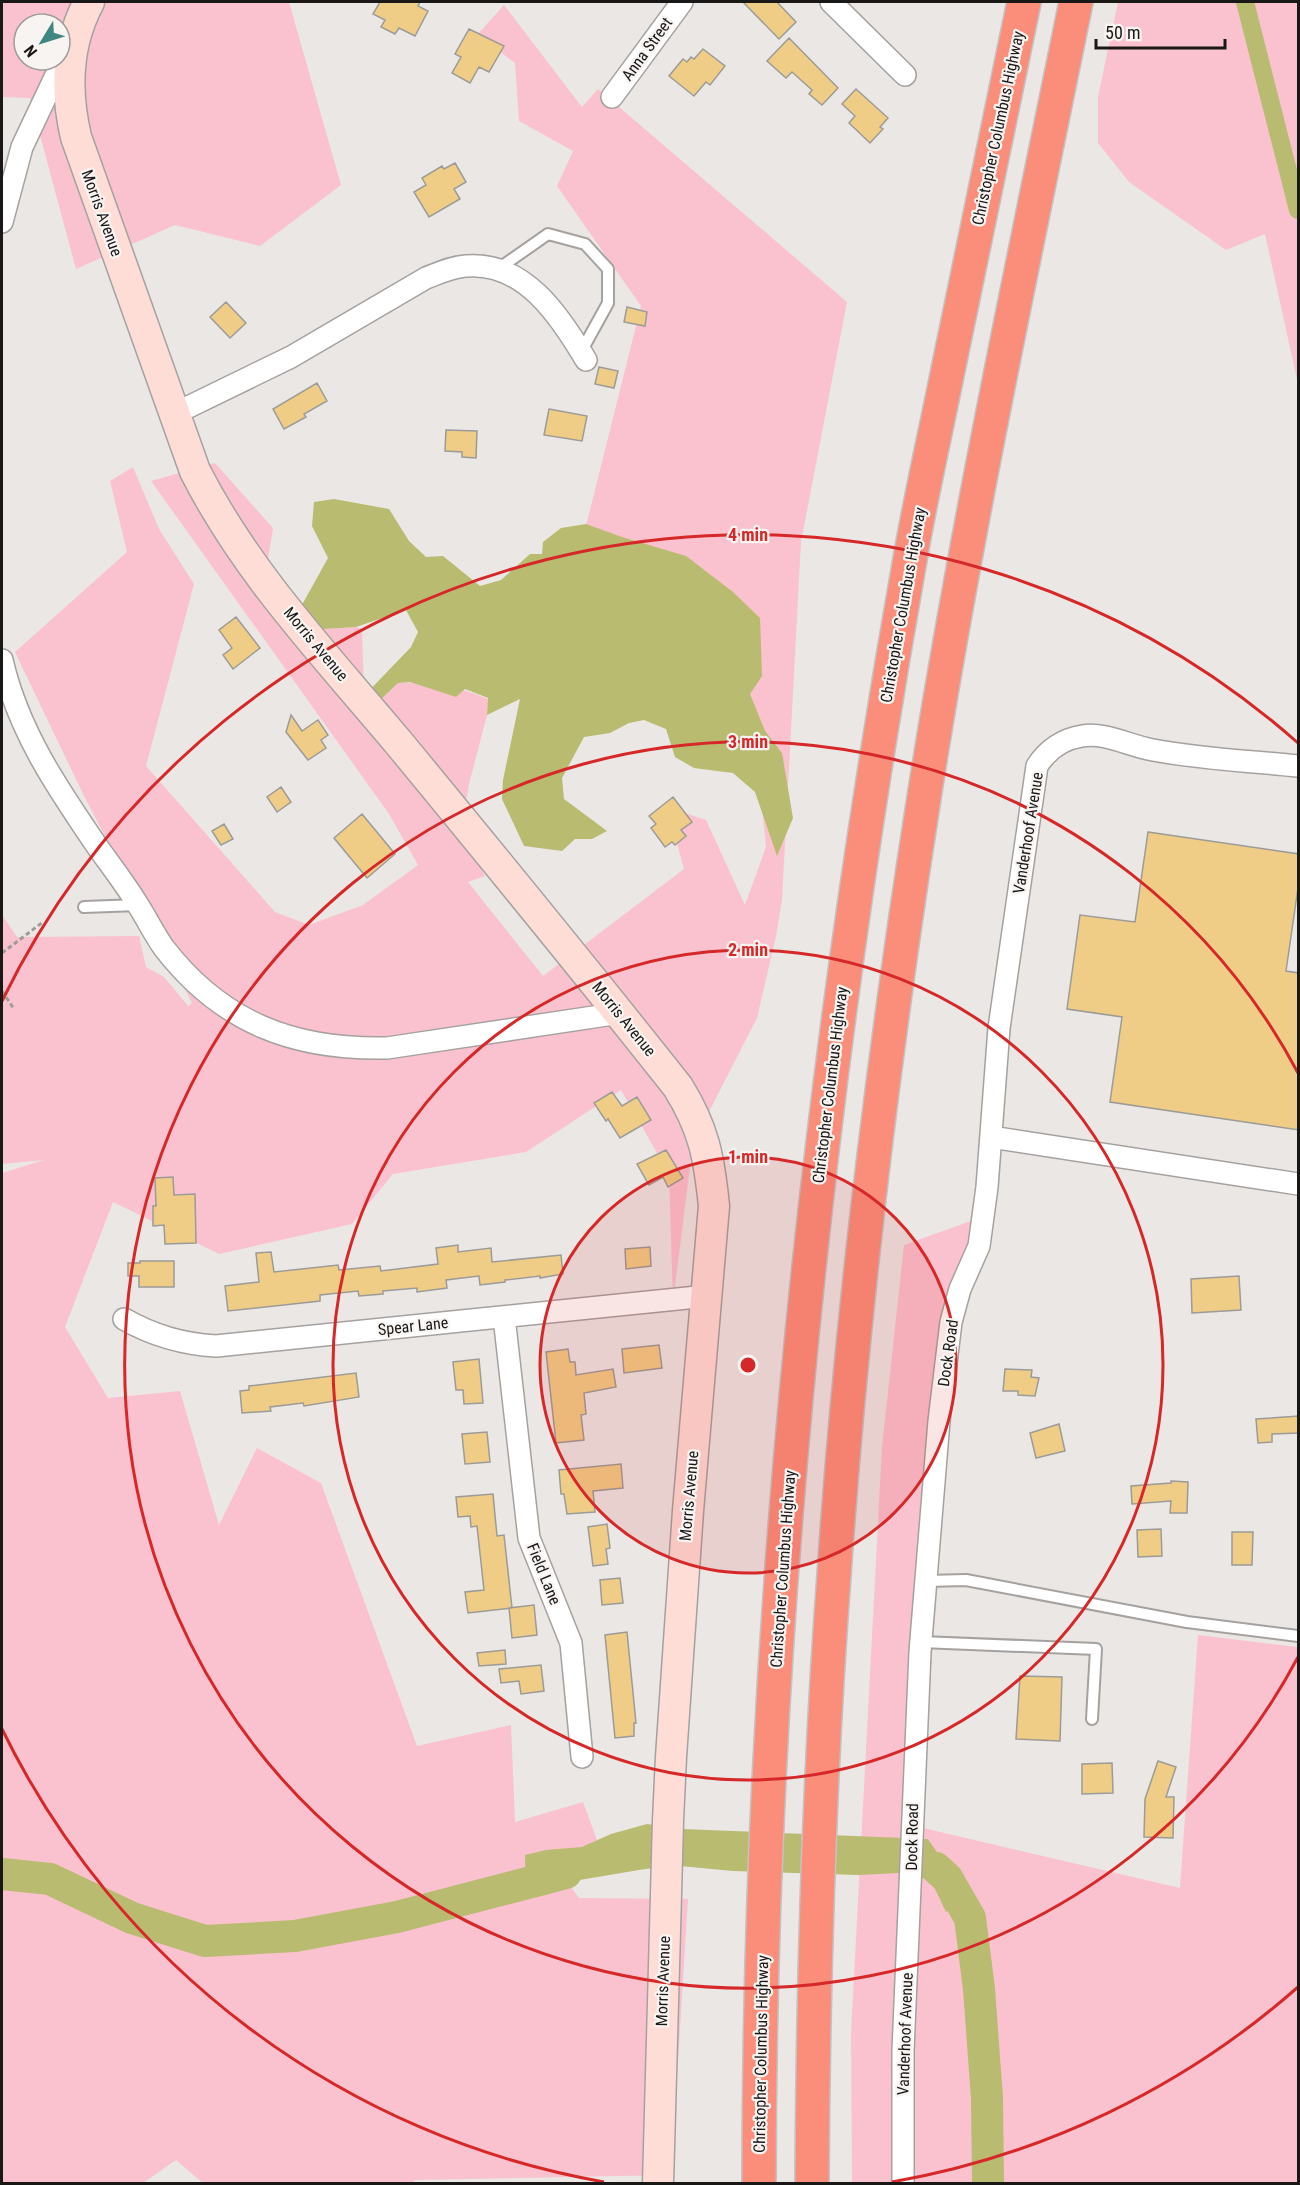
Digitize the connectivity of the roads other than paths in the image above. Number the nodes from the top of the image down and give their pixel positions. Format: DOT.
graph roads {
  1 [pos="89,2"];
  2 [pos="682,2"];
  3 [pos="831,2"];
  4 [pos="1024,2"];
  5 [pos="1076,2"];
  6 [pos="75,34"];
  7 [pos="905,75"];
  8 [pos="612,97"];
  9 [pos="2,222"];
  10 [pos="498,269"];
  11 [pos="584,356"];
  12 [pos="174,414"];
  13 [pos="2,660"];
  14 [pos="7,701"];
  15 [pos="1299,766"];
  16 [pos="138,905"];
  17 [pos="84,907"];
  18 [pos="620,1013"];
  19 [pos="991,1137"];
  20 [pos="1299,1184"];
  21 [pos="707,1296"];
  22 [pos="504,1317"];
  23 [pos="124,1319"];
  24 [pos="926,1581"];
  25 [pos="1299,1636"];
  26 [pos="921,1642"];
  27 [pos="1092,1719"];
  28 [pos="582,1757"];
  29 [pos="911,1885"];
  30 [pos="658,2184"];
  31 [pos="759,2184"];
  32 [pos="812,2184"];
  33 [pos="903,2184"];
  1 -- 6 [label="street, Morris Avenue"];
  2 -- 8 [label="street, Anna Street"];
  3 -- 7 [label="street"];
  4 -- 31 [label="highway, Christopher Columbus Highway"];
  5 -- 32 [label="highway"];
  6 -- 9 [label="street"];
  6 -- 12 [label="street, Morris Avenue"];
  10 -- 11 [label="street"];
  10 -- 11 [label="lane"];
  10 -- 12 [label="street"];
  12 -- 18 [label="street, Morris Avenue"];
  13 -- 14 [label="street"];
  14 -- 16 [label="street"];
  15 -- 19 [label="street, Vanderhoof Avenue"];
  16 -- 17 [label="lane"];
  16 -- 18 [label="street"];
  18 -- 21 [label="street, Morris Avenue"];
  19 -- 20 [label="street"];
  19 -- 24 [label="street, Dock Road"];
  21 -- 22 [label="street, Spear Lane"];
  21 -- 30 [label="street, Morris Avenue"];
  22 -- 23 [label="street, Spear Lane"];
  22 -- 28 [label="street, Field Lane"];
  24 -- 25 [label="lane"];
  24 -- 26 [label="street, Dock Road"];
  26 -- 27 [label="lane"];
  26 -- 29 [label="street, Dock Road"];
  29 -- 33 [label="street, Vanderhoof Avenue"];
}
